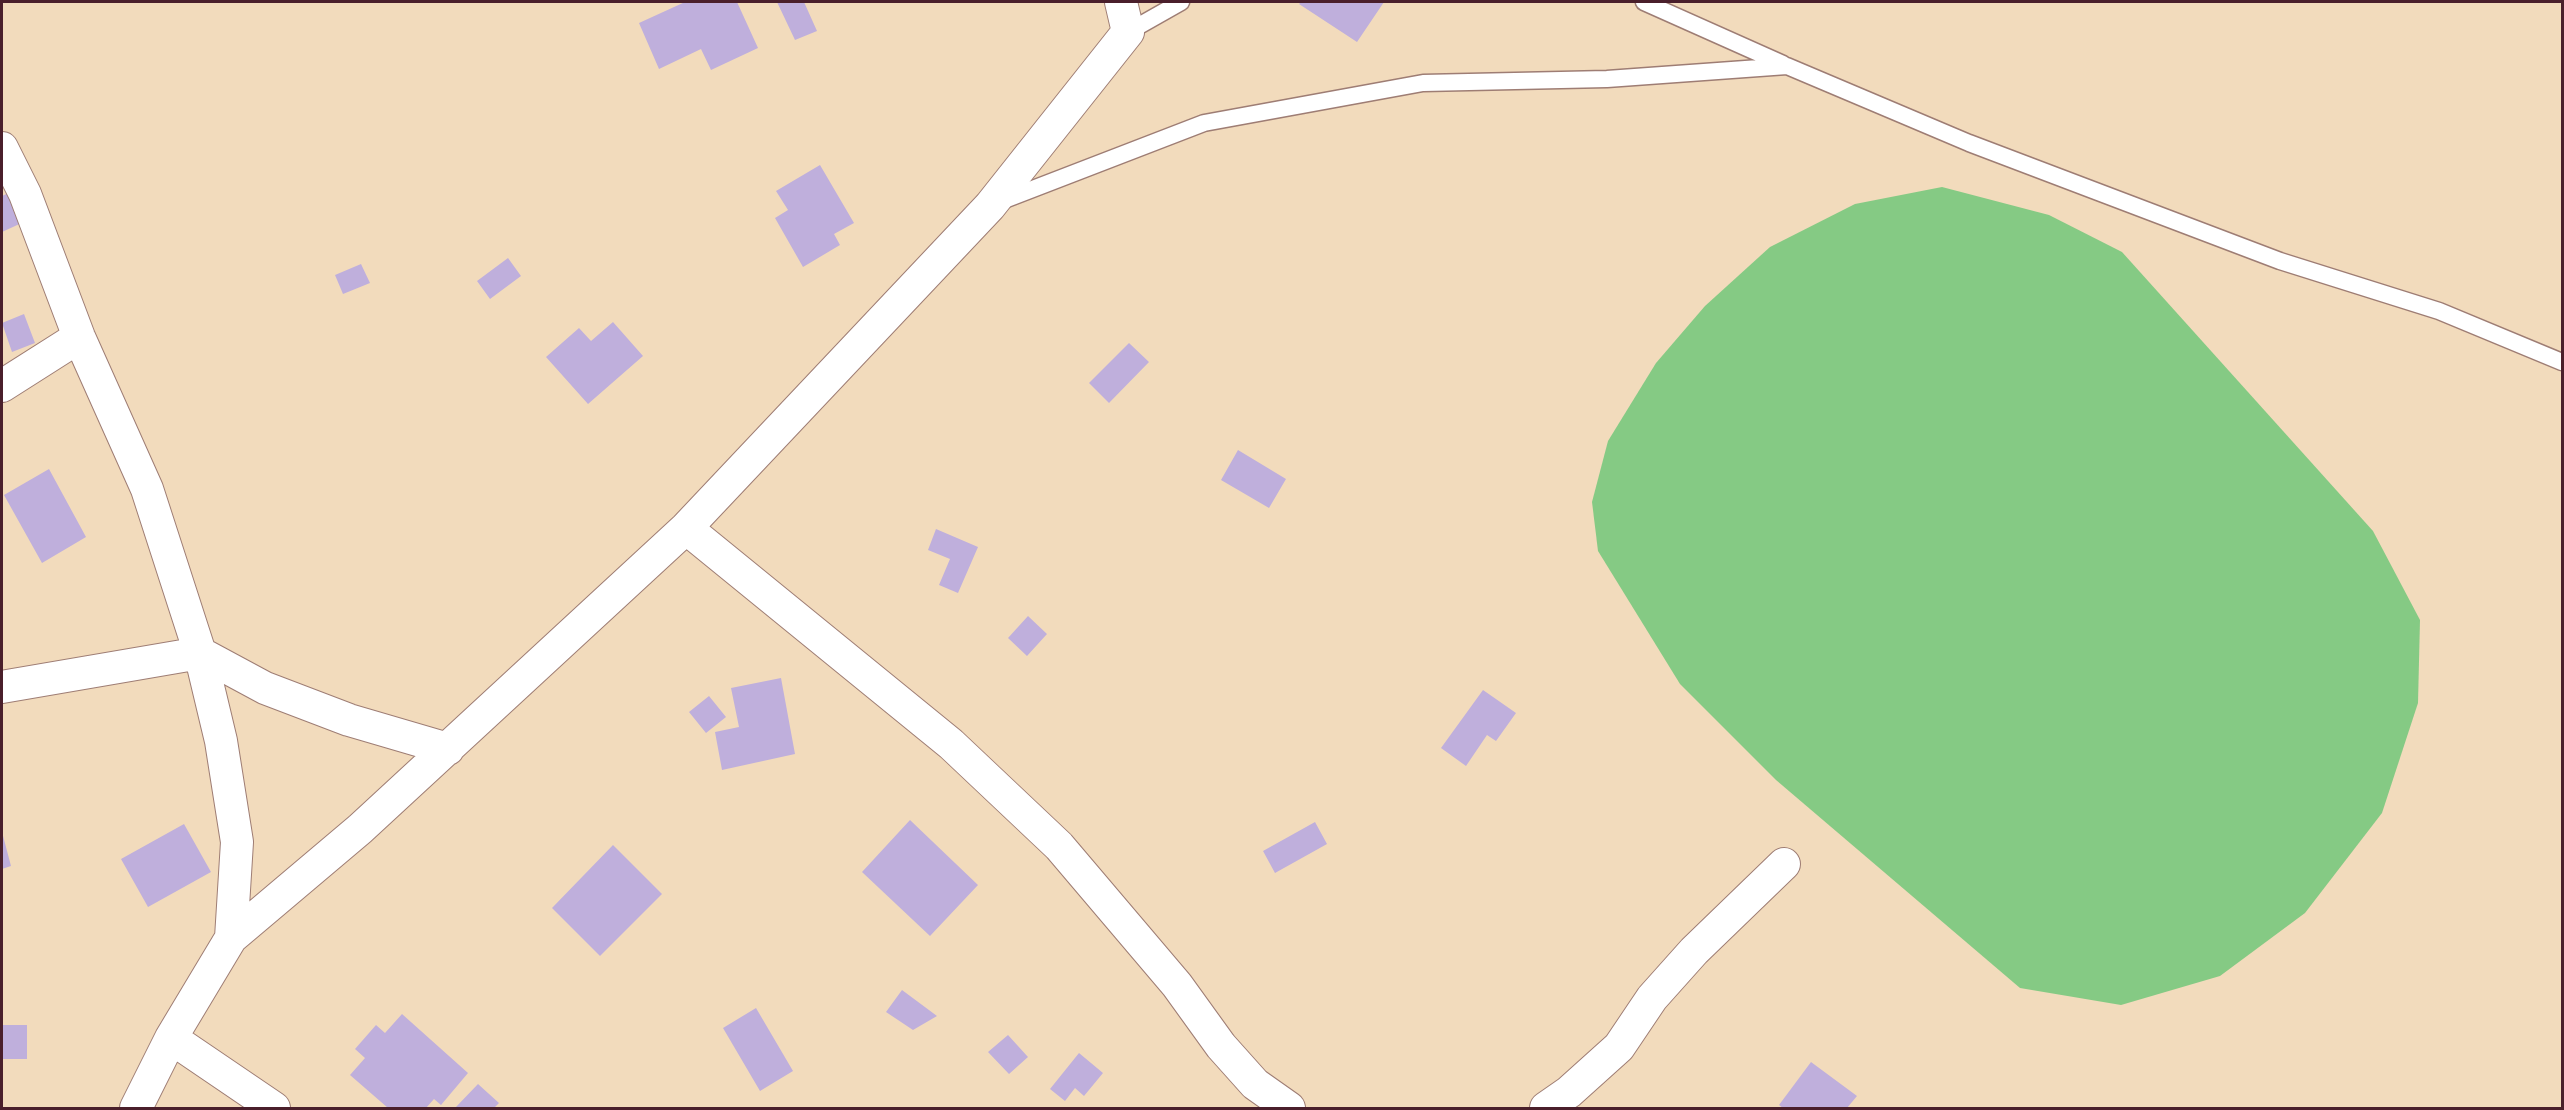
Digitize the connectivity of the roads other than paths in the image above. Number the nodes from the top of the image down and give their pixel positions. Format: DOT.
graph roads {
  1 [pos="1121,2"];
  2 [pos="1139,2"];
  3 [pos="1181,2"];
  4 [pos="1644,2"];
  5 [pos="1128,32"];
  6 [pos="1787,66"];
  7 [pos="2,148"];
  8 [pos="990,206"];
  9 [pos="79,337"];
  10 [pos="2562,362"];
  11 [pos="2,386"];
  12 [pos="686,528"];
  13 [pos="200,653"];
  14 [pos="2,687"];
  15 [pos="448,749"];
  16 [pos="1784,864"];
  17 [pos="231,938"];
  18 [pos="171,1038"];
  19 [pos="136,1108"];
  20 [pos="274,1108"];
  21 [pos="1289,1108"];
  22 [pos="1545,1108"];
  1 -- 5 [label="street"];
  2 -- 5 [label="lane"];
  3 -- 5 [label="lane"];
  4 -- 6 [label="lane"];
  5 -- 8 [label="street"];
  6 -- 8 [label="lane"];
  6 -- 10 [label="lane"];
  7 -- 9 [label="street"];
  8 -- 12 [label="street"];
  9 -- 11 [label="street"];
  9 -- 13 [label="street"];
  12 -- 15 [label="street"];
  12 -- 21 [label="street"];
  13 -- 14 [label="street"];
  13 -- 15 [label="street"];
  13 -- 17 [label="street"];
  15 -- 17 [label="street"];
  16 -- 22 [label="street"];
  17 -- 18 [label="street"];
  18 -- 19 [label="street"];
  18 -- 20 [label="street"];
}
